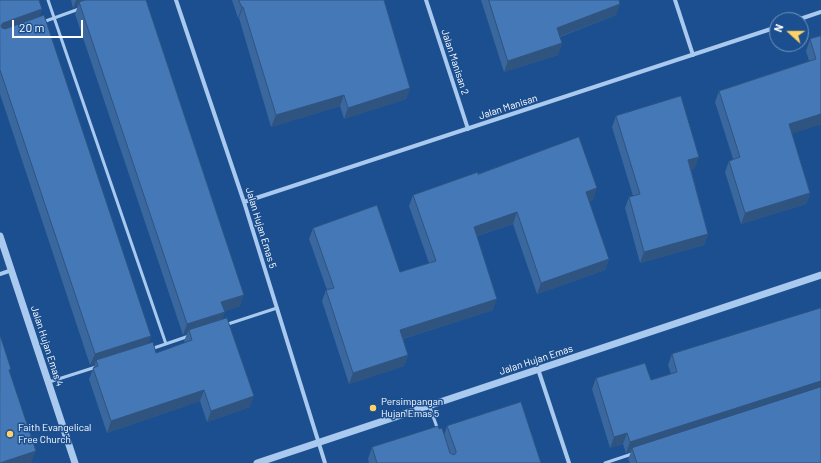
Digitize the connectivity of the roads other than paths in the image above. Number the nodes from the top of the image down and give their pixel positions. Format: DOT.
graph roads {
  1 [pos="48,0"];
  2 [pos="176,0"];
  3 [pos="426,0"];
  4 [pos="675,0"];
  5 [pos="84,8"];
  6 [pos="821,12"];
  7 [pos="809,16"];
  8 [pos="54,18"];
  9 [pos="41,23"];
  10 [pos="769,30"];
  11 [pos="692,55"];
  12 [pos="468,129"];
  13 [pos="244,202"];
  14 [pos="0,236"];
  15 [pos="12,270"];
  16 [pos="0,274"];
  17 [pos="821,275"];
  18 [pos="277,308"];
  19 [pos="218,327"];
  20 [pos="196,334"];
  21 [pos="166,344"];
  22 [pos="144,351"];
  23 [pos="100,366"];
  24 [pos="538,369"];
  25 [pos="48,382"];
  26 [pos="429,406"];
  27 [pos="439,434"];
  28 [pos="318,443"];
  29 [pos="634,454"];
  30 [pos="75,463"];
  31 [pos="257,463"];
  32 [pos="326,463"];
  33 [pos="569,463"];
  34 [pos="605,463"];
  1 -- 8 [label="lane"];
  2 -- 13 [label="street, Jalan Hujan Emas 5"];
  3 -- 12 [label="street, Jalan Manisan 2"];
  4 -- 11 [label="street"];
  5 -- 8 [label="lane"];
  6 -- 7 [label="street"];
  8 -- 9 [label="lane"];
  8 -- 21 [label="lane"];
  10 -- 11 [label="street, Jalan Manisan"];
  11 -- 12 [label="street, Jalan Manisan"];
  12 -- 13 [label="street, Jalan Manisan"];
  13 -- 18 [label="street, Jalan Hujan Emas 5"];
  14 -- 15 [label="street, Jalan Hujan Emas 4"];
  15 -- 16 [label="street"];
  15 -- 25 [label="street, Jalan Hujan Emas 4"];
  17 -- 24 [label="street, Jalan Hujan Emas"];
  18 -- 19 [label="lane"];
  18 -- 28 [label="street, Jalan Hujan Emas 5"];
  20 -- 21 [label="lane"];
  21 -- 22 [label="lane"];
  23 -- 25 [label="lane"];
  24 -- 26 [label="street, Jalan Hujan Emas"];
  24 -- 33 [label="street"];
  25 -- 30 [label="street, Jalan Hujan Emas 4"];
  26 -- 27 [label="lane"];
  26 -- 28 [label="street, Jalan Hujan Emas"];
  28 -- 31 [label="street, Jalan Hujan Emas"];
  28 -- 32 [label="street, Jalan Hujan Emas 5"];
  29 -- 34 [label="lane"];
}
